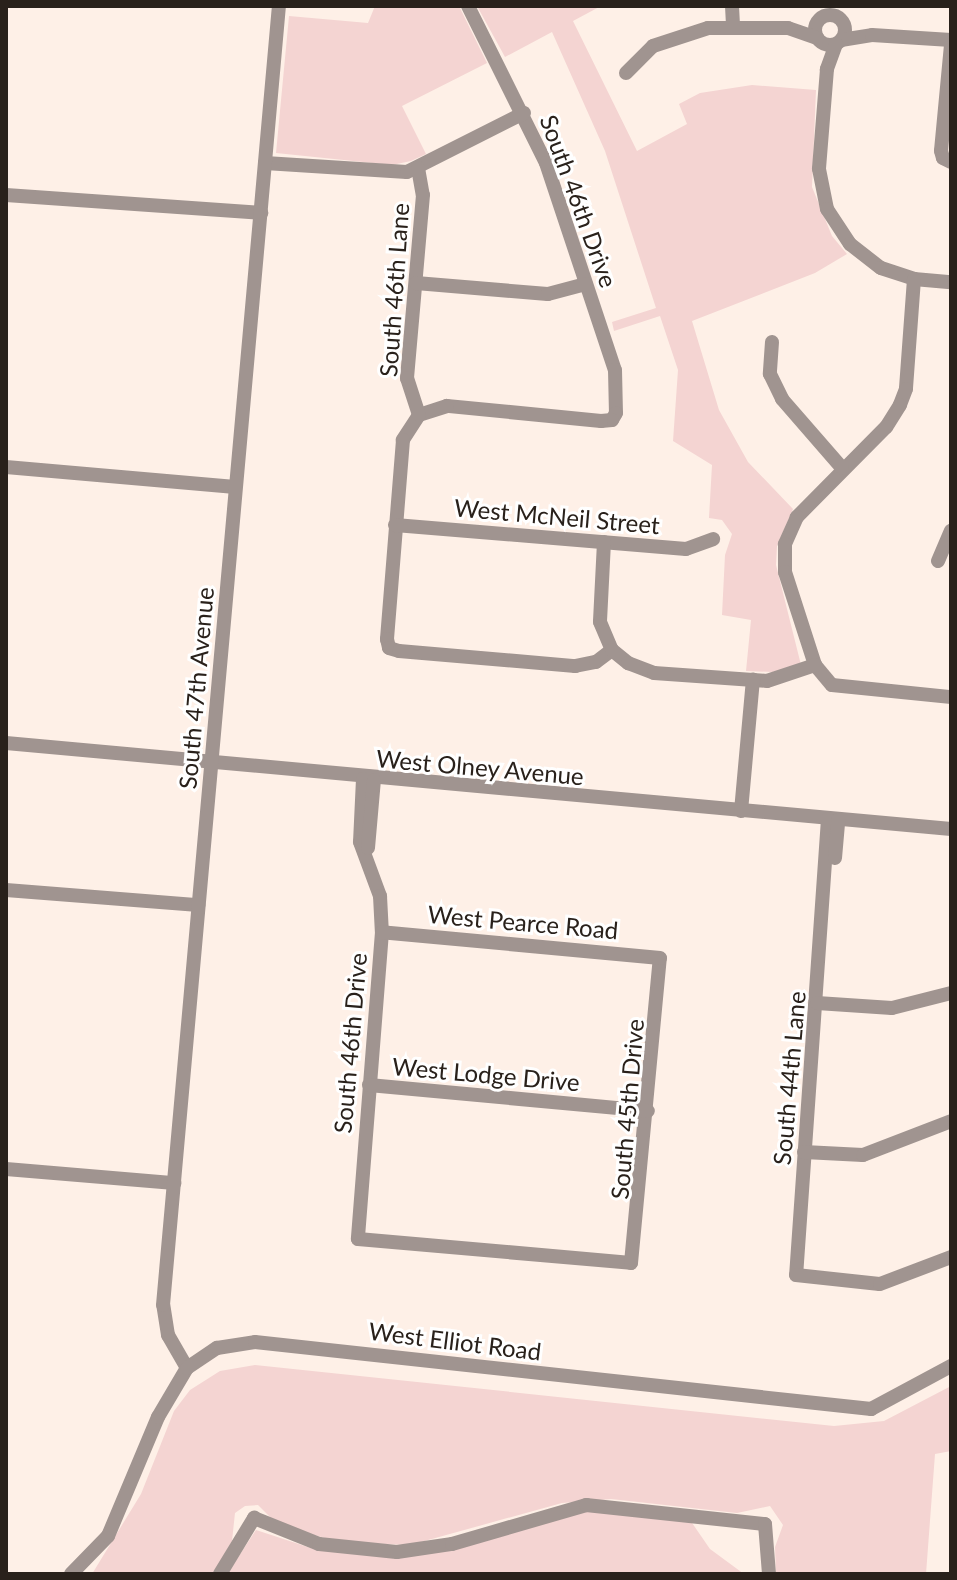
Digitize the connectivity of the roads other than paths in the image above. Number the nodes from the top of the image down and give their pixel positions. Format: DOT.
graph roads {
  1 [pos="279,6"];
  2 [pos="468,6"];
  3 [pos="732,6"];
  4 [pos="823,15"];
  5 [pos="733,25"];
  6 [pos="840,27"];
  7 [pos="788,28"];
  8 [pos="818,40"];
  9 [pos="951,42"];
  10 [pos="827,69"];
  11 [pos="626,73"];
  12 [pos="524,113"];
  13 [pos="947,160"];
  14 [pos="265,163"];
  15 [pos="418,168"];
  16 [pos="6,195"];
  17 [pos="261,213"];
  18 [pos="914,279"];
  19 [pos="951,282"];
  20 [pos="416,283"];
  21 [pos="586,284"];
  22 [pos="772,342"];
  23 [pos="419,415"];
  24 [pos="6,467"];
  25 [pos="842,468"];
  26 [pos="235,487"];
  27 [pos="395,525"];
  28 [pos="951,531"];
  29 [pos="713,539"];
  30 [pos="604,542"];
  31 [pos="938,561"];
  32 [pos="612,650"];
  33 [pos="815,665"];
  34 [pos="753,680"];
  35 [pos="951,697"];
  36 [pos="6,743"];
  37 [pos="212,764"];
  38 [pos="368,779"];
  39 [pos="741,811"];
  40 [pos="833,819"];
  41 [pos="951,829"];
  42 [pos="6,890"];
  43 [pos="198,905"];
  44 [pos="382,932"];
  45 [pos="660,958"];
  46 [pos="951,993"];
  47 [pos="817,1003"];
  48 [pos="369,1085"];
  49 [pos="648,1111"];
  50 [pos="951,1121"];
  51 [pos="804,1152"];
  52 [pos="6,1169"];
  53 [pos="174,1183"];
  54 [pos="951,1257"];
  55 [pos="631,1263"];
  56 [pos="951,1366"];
  57 [pos="187,1368"];
  58 [pos="71,1574"];
  59 [pos="220,1574"];
  60 [pos="769,1574"];
  1 -- 14 [label="street, South 47th Avenue"];
  2 -- 12 [label="street, South 46th Drive"];
  3 -- 5 [label="street"];
  4 -- 6 [label="street"];
  4 -- 7 [label="street"];
  4 -- 8 [label="street"];
  5 -- 7 [label="street"];
  5 -- 11 [label="street"];
  6 -- 8 [label="street"];
  6 -- 9 [label="street"];
  6 -- 10 [label="street"];
  7 -- 8 [label="street"];
  8 -- 10 [label="street"];
  9 -- 13 [label="street"];
  10 -- 18 [label="street"];
  12 -- 15 [label="street"];
  12 -- 21 [label="street, South 46th Drive"];
  14 -- 15 [label="street"];
  14 -- 17 [label="street, South 47th Avenue"];
  15 -- 20 [label="street, South 46th Lane"];
  16 -- 17 [label="street"];
  17 -- 26 [label="street, South 47th Avenue"];
  18 -- 19 [label="street"];
  18 -- 25 [label="street"];
  20 -- 21 [label="street"];
  20 -- 23 [label="street, South 46th Lane"];
  21 -- 23 [label="street, South 46th Drive"];
  22 -- 25 [label="street"];
  23 -- 27 [label="street"];
  24 -- 26 [label="street"];
  25 -- 33 [label="street"];
  26 -- 37 [label="street, South 47th Avenue"];
  27 -- 30 [label="street, West McNeil Street"];
  27 -- 32 [label="street"];
  28 -- 31 [label="street"];
  29 -- 30 [label="street, West McNeil Street"];
  30 -- 32 [label="street"];
  32 -- 34 [label="street"];
  33 -- 34 [label="street"];
  33 -- 35 [label="street"];
  34 -- 39 [label="street"];
  36 -- 37 [label="street, West Olney Avenue"];
  37 -- 38 [label="street, West Olney Avenue"];
  37 -- 43 [label="street, South 47th Avenue"];
  38 -- 39 [label="street, West Olney Avenue"];
  38 -- 44 [label="street, South 46th Drive"];
  39 -- 40 [label="street, West Olney Avenue"];
  40 -- 41 [label="street, West Olney Avenue"];
  40 -- 47 [label="street, South 44th Lane"];
  42 -- 43 [label="street"];
  43 -- 53 [label="street, South 47th Avenue"];
  44 -- 45 [label="street, West Pearce Road"];
  44 -- 48 [label="street, South 46th Drive"];
  45 -- 49 [label="street, South 45th Drive"];
  46 -- 47 [label="street"];
  47 -- 51 [label="street, South 44th Lane"];
  48 -- 49 [label="street, West Lodge Drive"];
  48 -- 55 [label="street, South 46th Drive"];
  49 -- 55 [label="street, South 45th Drive"];
  50 -- 51 [label="street"];
  51 -- 54 [label="street, South 44th Lane"];
  52 -- 53 [label="street"];
  53 -- 57 [label="street, South 47th Avenue"];
  56 -- 57 [label="street, West Elliot Road"];
  57 -- 58 [label="street, West Elliot Road"];
  59 -- 60 [label="street"];
}
